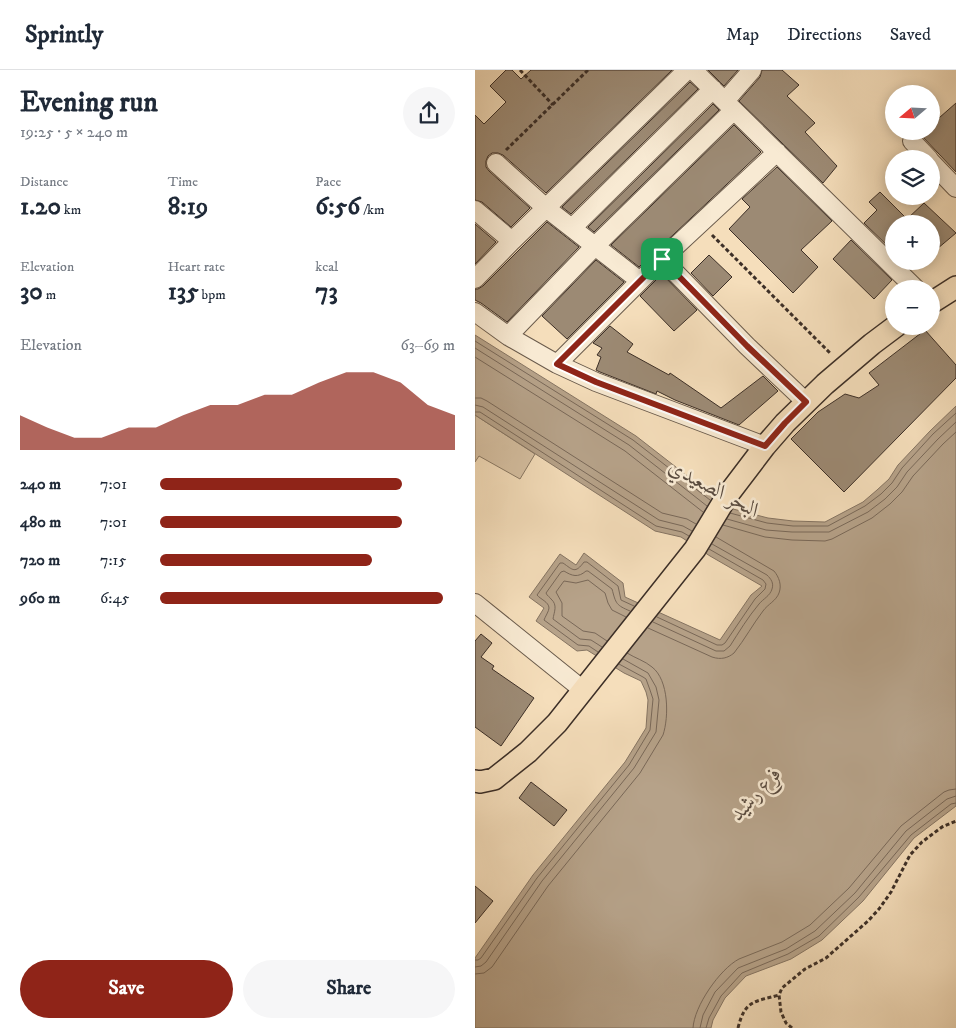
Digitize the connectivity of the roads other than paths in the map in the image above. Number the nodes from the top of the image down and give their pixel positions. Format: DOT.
graph roads {
  1 [pos="687,70"];
  2 [pos="693,70"];
  3 [pos="752,70"];
  4 [pos="724,100"];
  5 [pos="912,141"];
  6 [pos="920,150"];
  7 [pos="777,152"];
  8 [pos="497,163"];
  9 [pos="940,171"];
  10 [pos="956,188"];
  11 [pos="547,208"];
  12 [pos="475,210"];
  13 [pos="572,228"];
  14 [pos="512,241"];
  15 [pos="595,246"];
  16 [pos="662,259"];
  17 [pos="475,279"];
  18 [pos="907,280"];
  19 [pos="641,281"];
  20 [pos="956,288"];
  21 [pos="940,298"];
  22 [pos="475,312"];
  23 [pos="885,334"];
  24 [pos="508,336"];
  25 [pos="557,364"];
  26 [pos="806,402"];
  27 [pos="765,446"];
  28 [pos="475,603"];
  29 [pos="588,684"];
  30 [pos="475,781"];
  1 -- 11 [label="street"];
  2 -- 4 [label="street"];
  3 -- 4 [label="street"];
  4 -- 7 [label="street"];
  4 -- 13 [label="street"];
  4 -- 15 [label="street"];
  5 -- 6 [label="street"];
  7 -- 16 [label="street"];
  7 -- 18 [label="street"];
  8 -- 11 [label="street"];
  9 -- 10 [label="street"];
  11 -- 13 [label="street"];
  11 -- 14 [label="street"];
  12 -- 14 [label="street"];
  13 -- 15 [label="street"];
  14 -- 17 [label="street"];
  15 -- 19 [label="street"];
  15 -- 24 [label="street"];
  16 -- 19 [label="street"];
  16 -- 26 [label="street"];
  19 -- 25 [label="street"];
  20 -- 21 [label="main road"];
  22 -- 24 [label="street"];
  23 -- 26 [label="main road"];
  24 -- 25 [label="street"];
  25 -- 27 [label="street"];
  26 -- 27 [label="main road"];
  27 -- 29 [label="main road"];
  28 -- 29 [label="street"];
  29 -- 30 [label="main road"];
}
